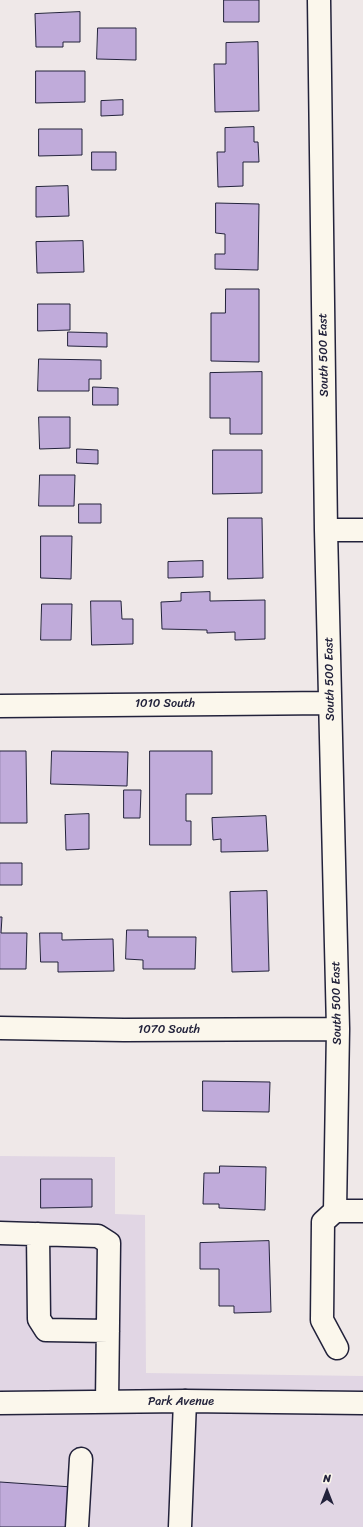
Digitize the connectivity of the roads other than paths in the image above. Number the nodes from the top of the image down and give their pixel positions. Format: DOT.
graph roads {
  1 [pos="319,0"];
  2 [pos="326,530"];
  3 [pos="363,530"];
  4 [pos="330,703"];
  5 [pos="0,706"];
  6 [pos="0,1028"];
  7 [pos="338,1029"];
  8 [pos="335,1211"];
  9 [pos="363,1211"];
  10 [pos="0,1233"];
  11 [pos="38,1234"];
  12 [pos="108,1330"];
  13 [pos="337,1348"];
  14 [pos="185,1401"];
  15 [pos="106,1402"];
  16 [pos="0,1403"];
  17 [pos="363,1403"];
  18 [pos="81,1459"];
  19 [pos="77,1527"];
  20 [pos="180,1527"];
  1 -- 2 [label="street, South 500 East"];
  2 -- 3 [label="street"];
  2 -- 4 [label="street, South 500 East"];
  4 -- 5 [label="street, 1010 South"];
  4 -- 7 [label="street, South 500 East"];
  6 -- 7 [label="street, 1070 South"];
  7 -- 8 [label="street, South 500 East"];
  8 -- 9 [label="street"];
  8 -- 13 [label="street"];
  10 -- 11 [label="street"];
  11 -- 12 [label="street"];
  11 -- 12 [label="street"];
  12 -- 15 [label="street"];
  14 -- 15 [label="street, Park Avenue"];
  14 -- 17 [label="street, Park Avenue"];
  14 -- 20 [label="street"];
  15 -- 16 [label="street, Park Avenue"];
  18 -- 19 [label="street"];
}
